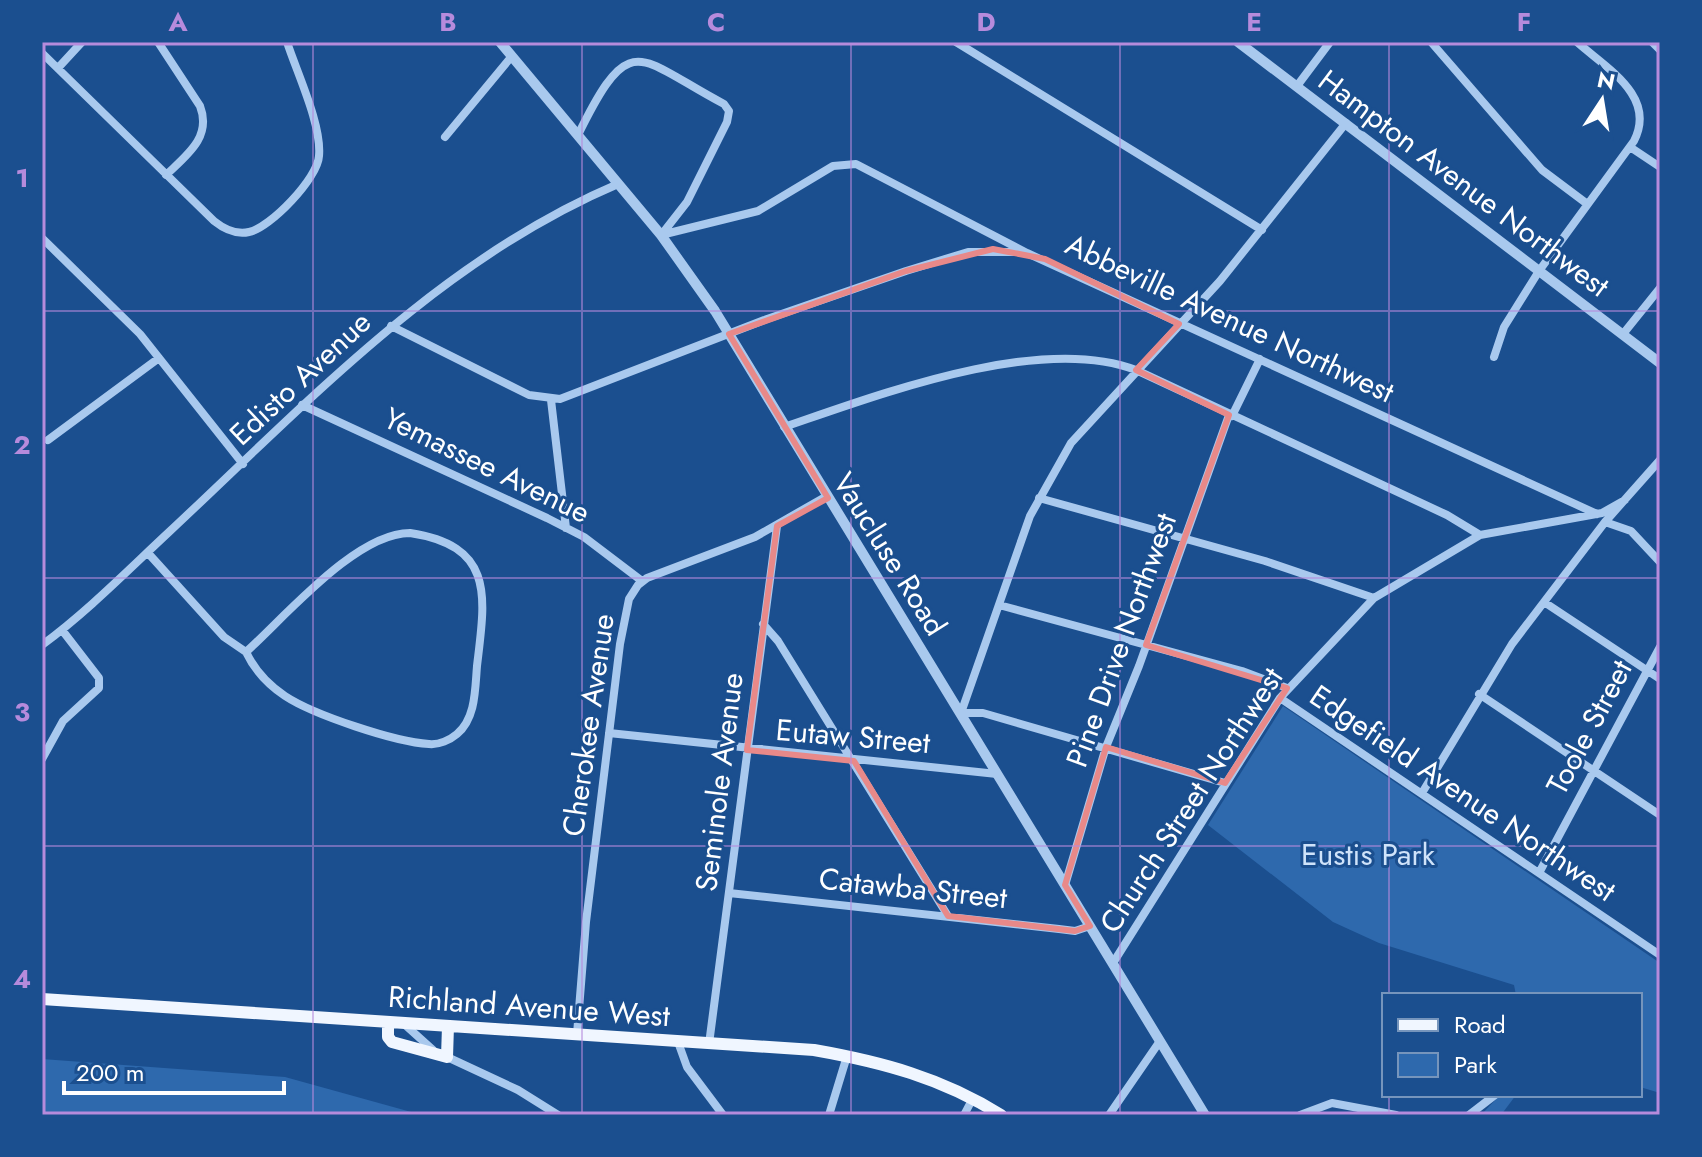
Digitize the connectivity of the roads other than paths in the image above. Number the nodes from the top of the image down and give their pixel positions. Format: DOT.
graph roads {
  1 [pos="82,42"];
  2 [pos="158,42"];
  3 [pos="287,42"];
  4 [pos="500,42"];
  5 [pos="956,42"];
  6 [pos="1238,42"];
  7 [pos="1330,42"];
  8 [pos="1431,42"];
  9 [pos="1577,42"];
  10 [pos="1652,42"];
  11 [pos="1660,50"];
  12 [pos="42,53"];
  13 [pos="512,56"];
  14 [pos="58,68"];
  15 [pos="1297,86"];
  16 [pos="1346,123"];
  17 [pos="578,135"];
  18 [pos="445,137"];
  19 [pos="1630,147"];
  20 [pos="1660,167"];
  21 [pos="166,175"];
  22 [pos="618,184"];
  23 [pos="1586,203"];
  24 [pos="1262,230"];
  25 [pos="661,235"];
  26 [pos="42,238"];
  27 [pos="1027,253"];
  28 [pos="1539,271"];
  29 [pos="1660,288"];
  30 [pos="1179,324"];
  31 [pos="391,326"];
  32 [pos="729,334"];
  33 [pos="1623,334"];
  34 [pos="1494,357"];
  35 [pos="159,358"];
  36 [pos="1260,359"];
  37 [pos="1660,363"];
  38 [pos="1136,370"];
  39 [pos="551,400"];
  40 [pos="302,405"];
  41 [pos="1231,415"];
  42 [pos="784,427"];
  43 [pos="48,440"];
  44 [pos="1660,460"];
  45 [pos="243,464"];
  46 [pos="827,496"];
  47 [pos="1039,498"];
  48 [pos="1625,500"];
  49 [pos="1597,514"];
  50 [pos="1605,522"];
  51 [pos="777,526"];
  52 [pos="566,528"];
  53 [pos="1480,535"];
  54 [pos="1183,538"];
  55 [pos="148,553"];
  56 [pos="1660,562"];
  57 [pos="642,581"];
  58 [pos="1374,598"];
  59 [pos="1544,602"];
  60 [pos="999,605"];
  61 [pos="763,624"];
  62 [pos="62,630"];
  63 [pos="42,645"];
  64 [pos="1146,645"];
  65 [pos="1660,647"];
  66 [pos="246,652"];
  67 [pos="1647,670"];
  68 [pos="1660,679"];
  69 [pos="1287,688"];
  70 [pos="1479,694"];
  71 [pos="1280,698"];
  72 [pos="961,713"];
  73 [pos="609,733"];
  74 [pos="1106,747"];
  75 [pos="747,750"];
  76 [pos="42,759"];
  77 [pos="854,761"];
  78 [pos="1595,771"];
  79 [pos="997,774"];
  80 [pos="1225,783"];
  81 [pos="1422,793"];
  82 [pos="1660,815"];
  83 [pos="1539,873"];
  84 [pos="1065,885"];
  85 [pos="729,893"];
  86 [pos="948,916"];
  87 [pos="1090,926"];
  88 [pos="1660,955"];
  89 [pos="1113,963"];
  90 [pos="42,999"];
  91 [pos="388,1022"];
  92 [pos="403,1023"];
  93 [pos="448,1026"];
  94 [pos="577,1034"];
  95 [pos="1160,1041"];
  96 [pos="678,1042"];
  97 [pos="709,1044"];
  98 [pos="847,1056"];
  99 [pos="447,1057"];
  100 [pos="1492,1097"];
  101 [pos="973,1098"];
  102 [pos="558,1115"];
  103 [pos="723,1115"];
  104 [pos="829,1115"];
  105 [pos="964,1115"];
  106 [pos="1001,1115"];
  107 [pos="1109,1115"];
  108 [pos="1205,1115"];
  109 [pos="1300,1115"];
  110 [pos="1396,1115"];
  111 [pos="1469,1115"];
  1 -- 14 [label="street"];
  2 -- 21 [label="street"];
  3 -- 21 [label="street"];
  4 -- 13 [label="street, Vaucluse Road"];
  5 -- 24 [label="street"];
  6 -- 15 [label="street, Hampton Avenue Northwest"];
  7 -- 15 [label="street"];
  8 -- 23 [label="street"];
  9 -- 19 [label="street"];
  10 -- 11 [label="street"];
  12 -- 14 [label="street"];
  13 -- 17 [label="street, Vaucluse Road"];
  13 -- 18 [label="street"];
  14 -- 21 [label="street"];
  15 -- 16 [label="street, Hampton Avenue Northwest"];
  16 -- 24 [label="street"];
  16 -- 28 [label="street, Hampton Avenue Northwest"];
  17 -- 22 [label="street, Vaucluse Road"];
  17 -- 25 [label="street"];
  19 -- 20 [label="street"];
  19 -- 23 [label="street"];
  22 -- 25 [label="street, Vaucluse Road"];
  22 -- 31 [label="street, Edisto Avenue"];
  23 -- 28 [label="street"];
  24 -- 30 [label="street"];
  25 -- 27 [label="street, Abbeville Avenue Northwest"];
  25 -- 32 [label="street, Vaucluse Road"];
  26 -- 35 [label="street"];
  27 -- 30 [label="street, Abbeville Avenue Northwest"];
  27 -- 32 [label="street"];
  28 -- 33 [label="street, Hampton Avenue Northwest"];
  28 -- 34 [label="street"];
  29 -- 33 [label="street"];
  30 -- 36 [label="street, Abbeville Avenue Northwest"];
  30 -- 38 [label="street"];
  31 -- 39 [label="street"];
  31 -- 40 [label="street, Edisto Avenue"];
  32 -- 39 [label="street"];
  32 -- 42 [label="street, Vaucluse Road"];
  33 -- 37 [label="street, Hampton Avenue Northwest"];
  35 -- 43 [label="street"];
  35 -- 45 [label="street"];
  36 -- 41 [label="street, Pine Drive Northwest"];
  36 -- 49 [label="street, Abbeville Avenue Northwest"];
  38 -- 41 [label="street"];
  38 -- 42 [label="street"];
  38 -- 47 [label="street"];
  39 -- 52 [label="street"];
  40 -- 45 [label="street, Edisto Avenue"];
  40 -- 52 [label="street, Yemassee Avenue"];
  41 -- 53 [label="street"];
  41 -- 54 [label="street, Pine Drive Northwest"];
  42 -- 46 [label="street, Vaucluse Road"];
  44 -- 48 [label="street"];
  45 -- 55 [label="street, Edisto Avenue"];
  46 -- 51 [label="street, Cherokee Avenue"];
  46 -- 72 [label="street, Vaucluse Road"];
  47 -- 54 [label="street"];
  47 -- 60 [label="street"];
  48 -- 49 [label="street, Church Street Northwest"];
  48 -- 50 [label="street"];
  49 -- 53 [label="street, Church Street Northwest"];
  50 -- 56 [label="street"];
  50 -- 59 [label="street"];
  51 -- 57 [label="street, Cherokee Avenue"];
  51 -- 61 [label="street, Seminole Avenue"];
  52 -- 57 [label="street, Yemassee Avenue"];
  53 -- 58 [label="street, Church Street Northwest"];
  54 -- 58 [label="street"];
  54 -- 64 [label="street, Pine Drive Northwest"];
  55 -- 62 [label="street, Edisto Avenue"];
  55 -- 66 [label="street"];
  57 -- 73 [label="street, Cherokee Avenue"];
  58 -- 69 [label="street, Church Street Northwest"];
  59 -- 67 [label="street"];
  59 -- 70 [label="street"];
  60 -- 64 [label="street"];
  60 -- 72 [label="street"];
  61 -- 75 [label="street, Seminole Avenue"];
  61 -- 77 [label="street"];
  62 -- 63 [label="street, Edisto Avenue"];
  62 -- 76 [label="street"];
  64 -- 69 [label="street"];
  64 -- 74 [label="street, Pine Drive Northwest"];
  65 -- 67 [label="street, Toole Street"];
  66 -- 66 [label="street"];
  67 -- 68 [label="street"];
  67 -- 78 [label="street, Toole Street"];
  69 -- 71 [label="street, Church Street Northwest"];
  70 -- 78 [label="street"];
  70 -- 81 [label="street"];
  71 -- 80 [label="street, Church Street Northwest"];
  71 -- 81 [label="street, Edgefield Avenue Northwest"];
  72 -- 74 [label="street"];
  72 -- 79 [label="street, Vaucluse Road"];
  73 -- 75 [label="street, Eutaw Street"];
  73 -- 94 [label="street, Cherokee Avenue"];
  74 -- 80 [label="street"];
  74 -- 84 [label="street, Pine Drive Northwest"];
  75 -- 77 [label="street, Eutaw Street"];
  75 -- 85 [label="street, Seminole Avenue"];
  77 -- 79 [label="street, Eutaw Street"];
  77 -- 86 [label="street"];
  78 -- 82 [label="street"];
  78 -- 83 [label="street, Toole Street"];
  79 -- 84 [label="street, Vaucluse Road"];
  80 -- 89 [label="street, Church Street Northwest"];
  81 -- 83 [label="street, Edgefield Avenue Northwest"];
  83 -- 88 [label="street, Edgefield Avenue Northwest"];
  84 -- 87 [label="street, Vaucluse Road"];
  85 -- 86 [label="street, Catawba Street"];
  85 -- 97 [label="street, Seminole Avenue"];
  86 -- 87 [label="street, Catawba Street"];
  87 -- 89 [label="street, Vaucluse Road"];
  89 -- 95 [label="street, Vaucluse Road"];
  90 -- 91 [label="main road, Richland Avenue West"];
  91 -- 92 [label="main road, Richland Avenue West"];
  91 -- 99 [label="main road"];
  92 -- 93 [label="main road, Richland Avenue West"];
  92 -- 99 [label="street"];
  93 -- 94 [label="main road, Richland Avenue West"];
  93 -- 99 [label="main road"];
  94 -- 96 [label="main road, Richland Avenue West"];
  95 -- 107 [label="street"];
  95 -- 108 [label="street, Vaucluse Road"];
  96 -- 97 [label="main road, Richland Avenue West"];
  96 -- 103 [label="street"];
  97 -- 98 [label="main road, Richland Avenue West"];
  98 -- 101 [label="main road, Richland Avenue West"];
  98 -- 104 [label="street"];
  99 -- 102 [label="street"];
  100 -- 111 [label="street"];
  101 -- 105 [label="street"];
  101 -- 106 [label="main road, Richland Avenue West"];
  109 -- 110 [label="street"];
}
